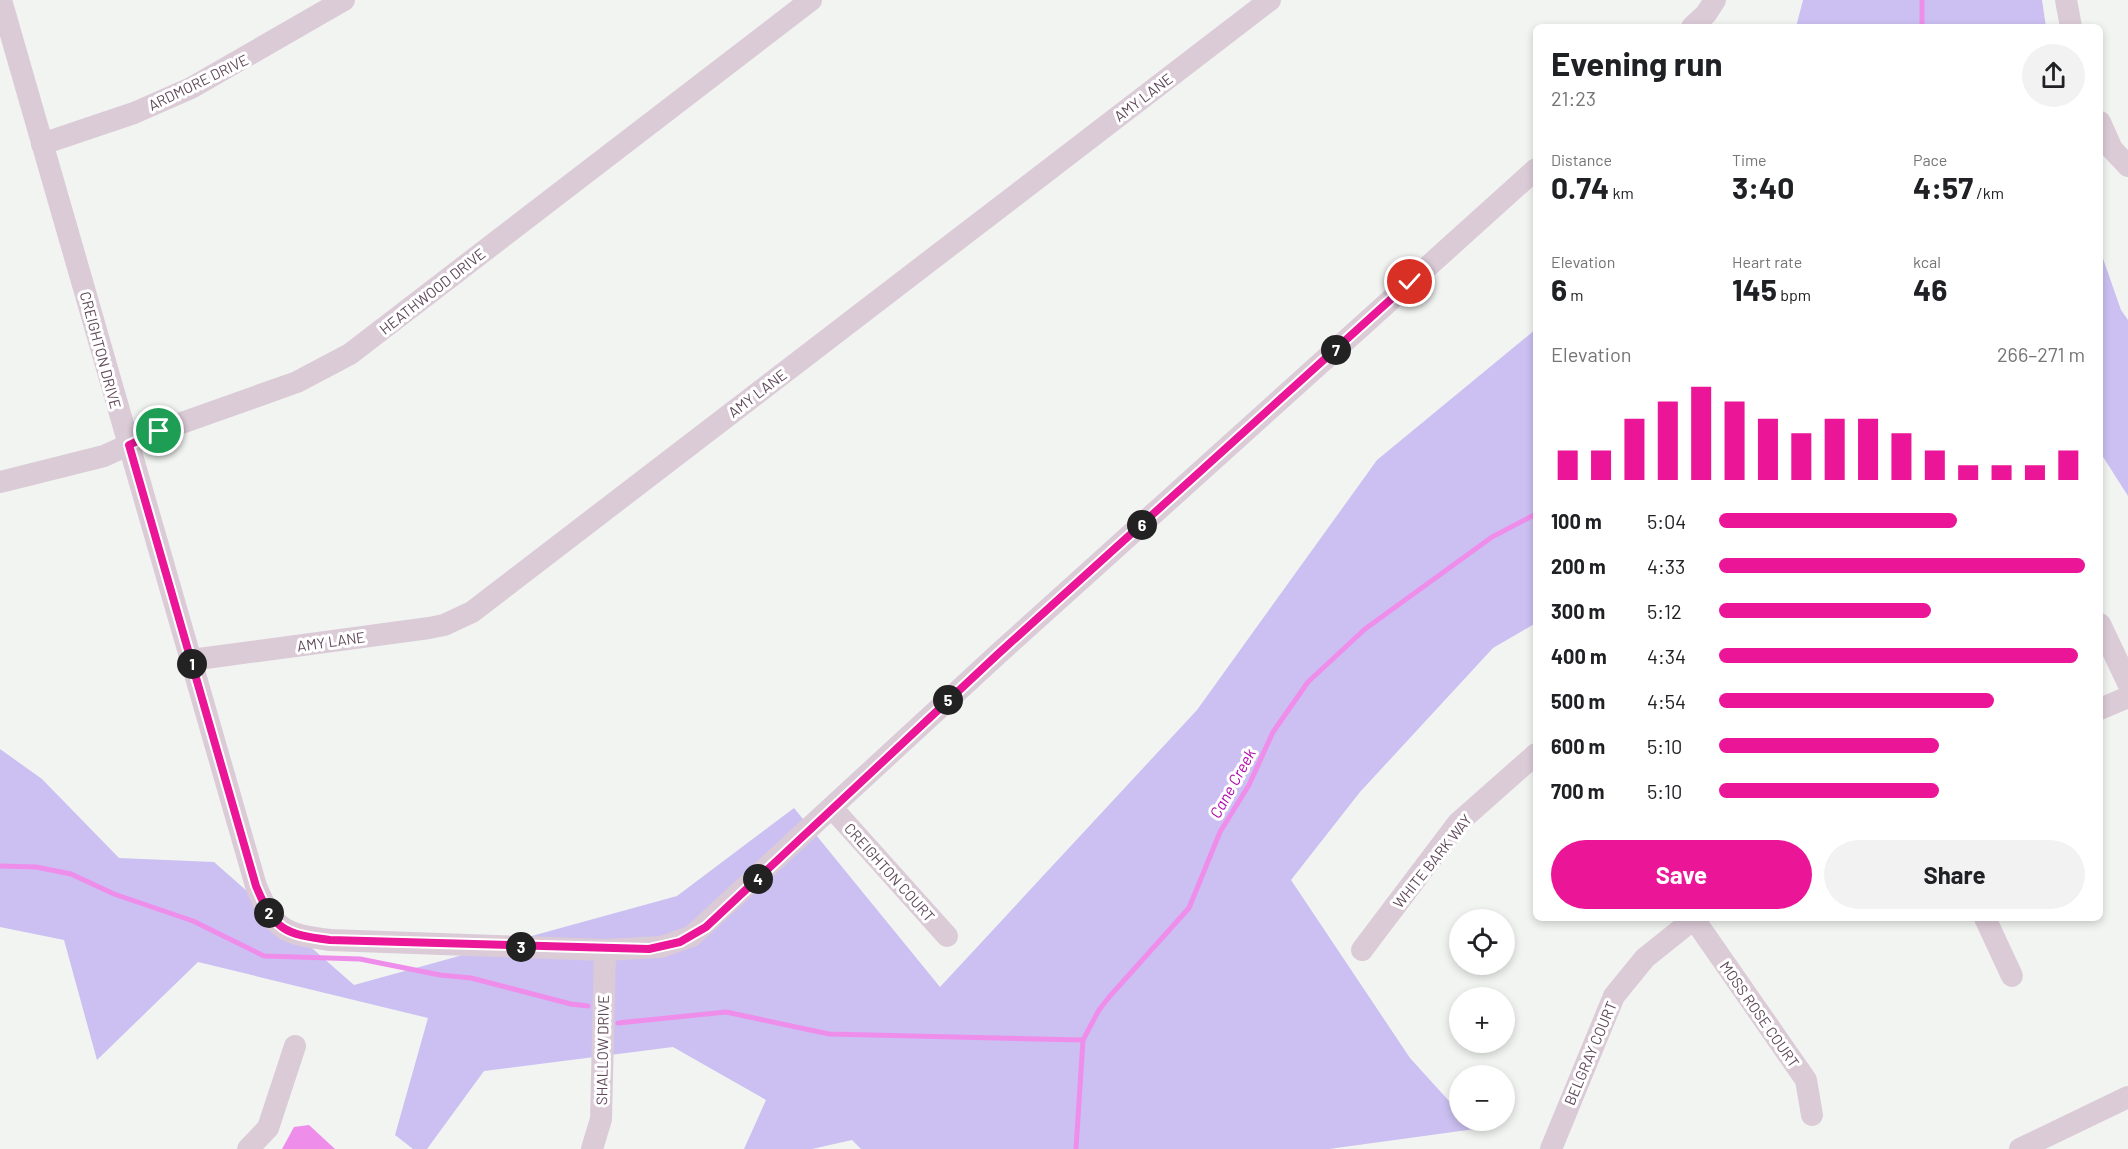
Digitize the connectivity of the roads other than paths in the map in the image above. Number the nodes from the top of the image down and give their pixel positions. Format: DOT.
graph roads {
  1 [pos="1,0"];
  2 [pos="344,0"];
  3 [pos="811,0"];
  4 [pos="1270,0"];
  5 [pos="1716,0"];
  6 [pos="2066,0"];
  7 [pos="1695,24"];
  8 [pos="2070,24"];
  9 [pos="2103,129"];
  10 [pos="42,144"];
  11 [pos="2128,166"];
  12 [pos="1533,172"];
  13 [pos="129,445"];
  14 [pos="0,482"];
  15 [pos="2103,630"];
  16 [pos="191,660"];
  17 [pos="2128,682"];
  18 [pos="2128,697"];
  19 [pos="2103,708"];
  20 [pos="1533,757"];
  21 [pos="833,809"];
  22 [pos="1691,921"];
  23 [pos="1697,921"];
  24 [pos="1986,921"];
  25 [pos="947,936"];
  26 [pos="605,950"];
  27 [pos="1362,950"];
  28 [pos="2012,976"];
  29 [pos="295,1046"];
  30 [pos="2128,1097"];
  31 [pos="1812,1115"];
  32 [pos="248,1149"];
  33 [pos="592,1149"];
  34 [pos="1551,1149"];
  35 [pos="2020,1149"];
  1 -- 10 [label="street, CREIGHTON DRIVE"];
  2 -- 10 [label="street, ARDMORE DRIVE"];
  3 -- 13 [label="street, HEATHWOOD DRIVE"];
  4 -- 16 [label="street, AMY LANE"];
  5 -- 7 [label="street"];
  6 -- 8 [label="street"];
  9 -- 11 [label="street"];
  10 -- 13 [label="street, CREIGHTON DRIVE"];
  12 -- 21 [label="street, CREIGHTON DRIVE"];
  13 -- 14 [label="street, HEATHWOOD DRIVE"];
  13 -- 16 [label="street, CREIGHTON DRIVE"];
  15 -- 17 [label="street"];
  16 -- 26 [label="street, CREIGHTON DRIVE"];
  18 -- 19 [label="street"];
  20 -- 27 [label="street, WHITE BARK WAY"];
  21 -- 25 [label="street, CREIGHTON COURT"];
  21 -- 26 [label="street, CREIGHTON DRIVE"];
  22 -- 34 [label="street, BELGRAY COURT"];
  23 -- 31 [label="street, MOSS ROSE COURT"];
  24 -- 28 [label="street"];
  26 -- 33 [label="street, SHALLOW DRIVE"];
  29 -- 32 [label="street"];
  30 -- 35 [label="street"];
}
